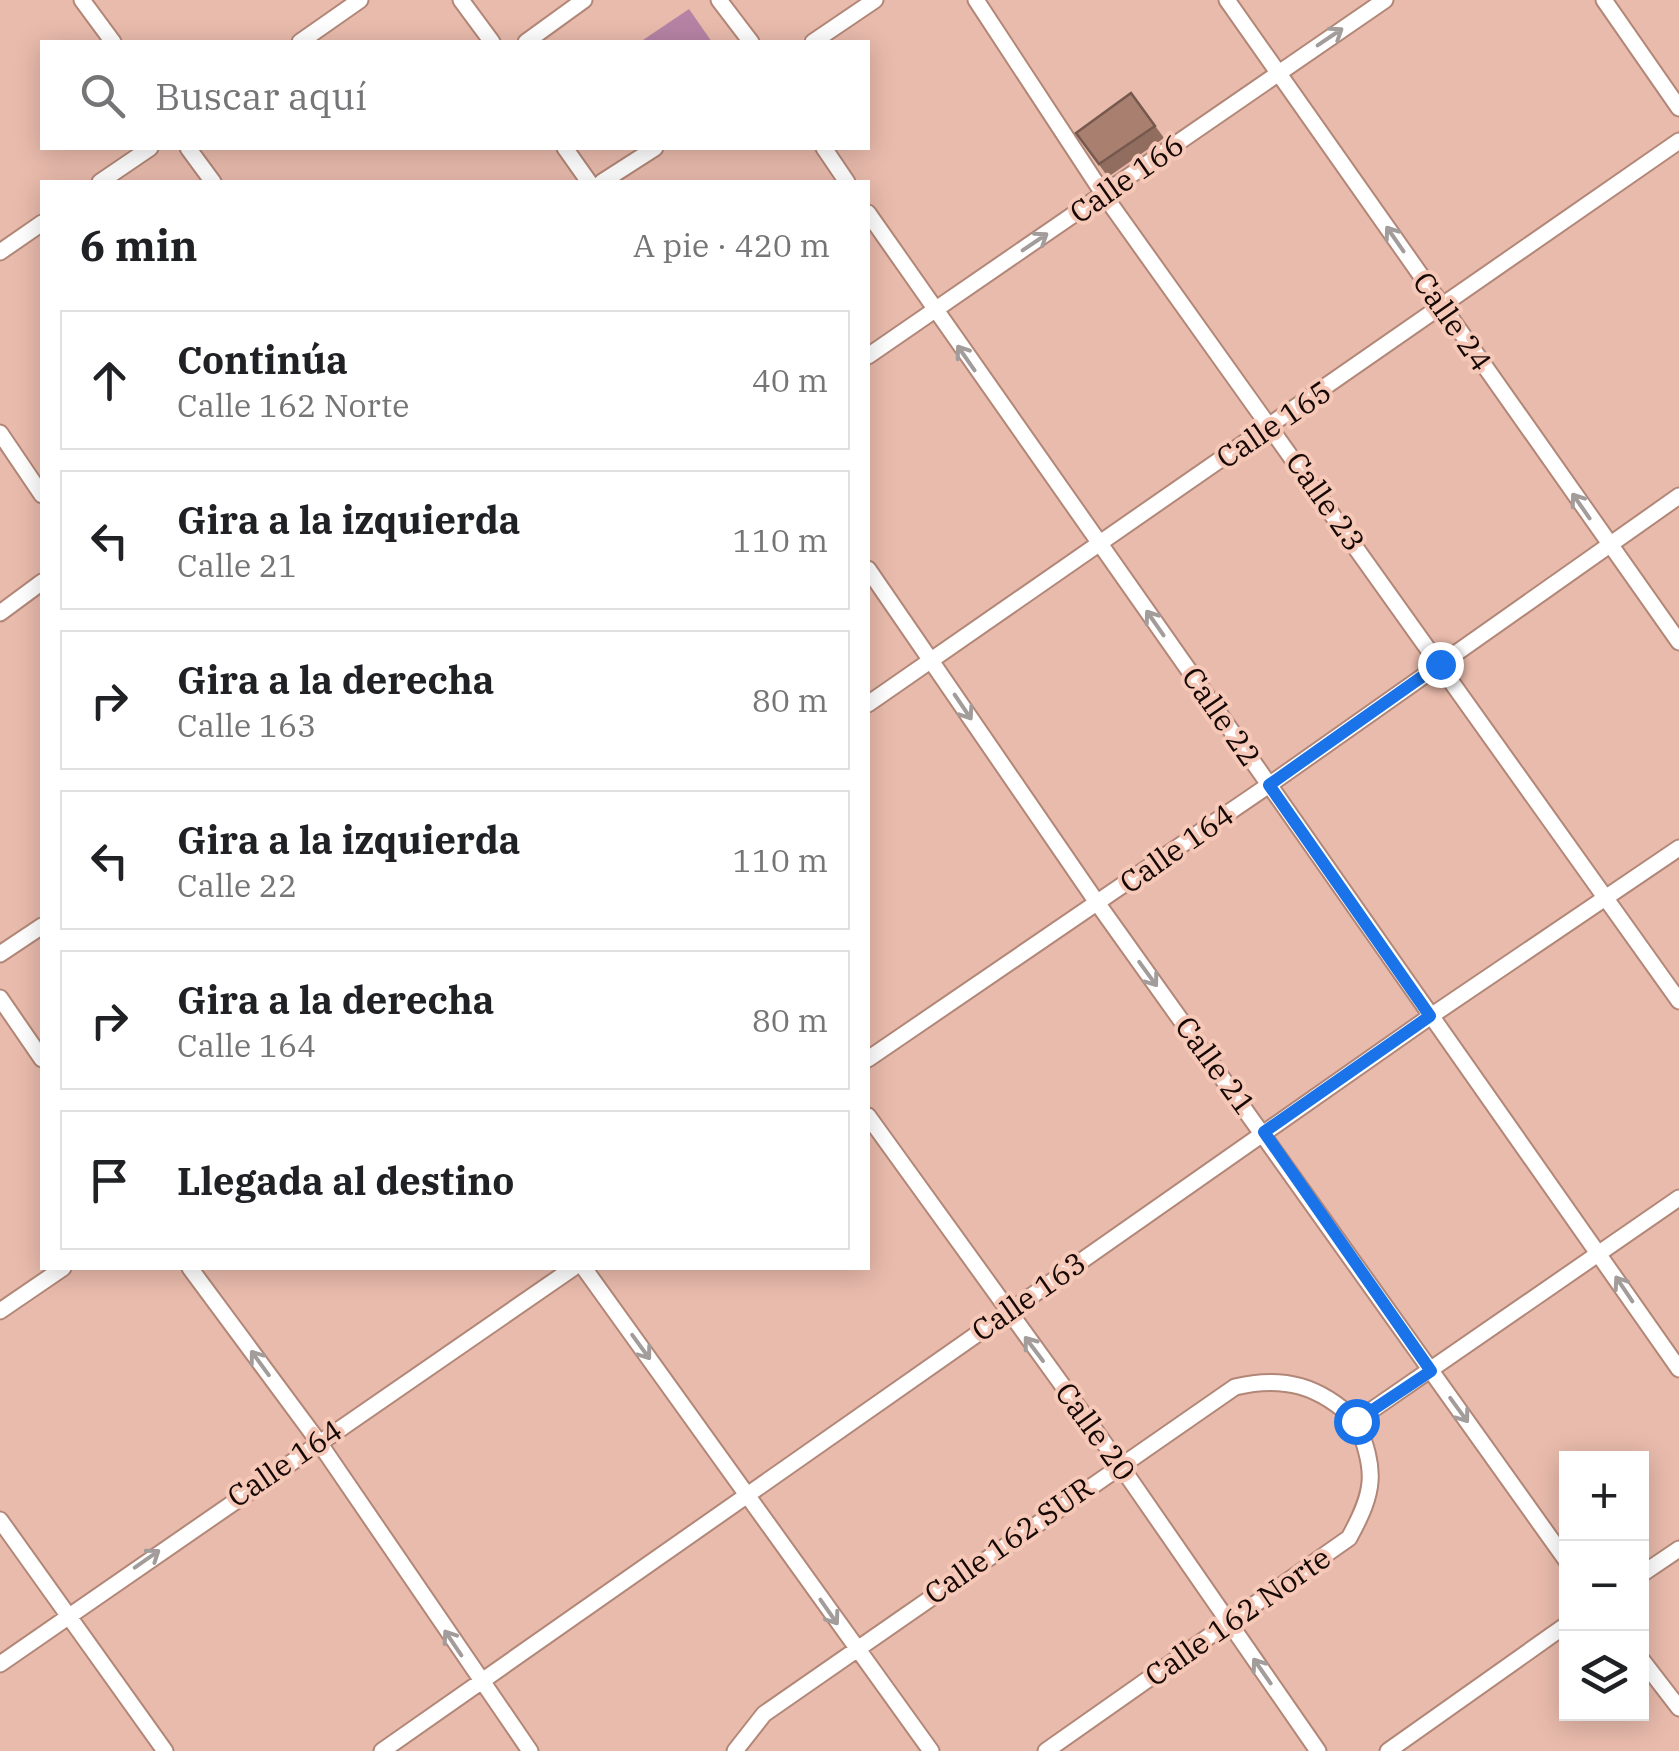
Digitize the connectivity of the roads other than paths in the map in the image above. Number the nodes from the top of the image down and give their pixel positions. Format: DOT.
graph roads {
  1 [pos="82,0"];
  2 [pos="360,0"];
  3 [pos="462,0"];
  4 [pos="584,0"];
  5 [pos="719,0"];
  6 [pos="875,0"];
  7 [pos="976,0"];
  8 [pos="1228,0"];
  9 [pos="1385,0"];
  10 [pos="1604,0"];
  11 [pos="112,40"];
  12 [pos="303,40"];
  13 [pos="491,40"];
  14 [pos="529,40"];
  15 [pos="749,40"];
  16 [pos="816,40"];
  17 [pos="1278,72"];
  18 [pos="1679,108"];
  19 [pos="1679,142"];
  20 [pos="147,150"];
  21 [pos="189,150"];
  22 [pos="566,150"];
  23 [pos="652,150"];
  24 [pos="825,150"];
  25 [pos="103,180"];
  26 [pos="212,180"];
  27 [pos="588,180"];
  28 [pos="605,180"];
  29 [pos="847,180"];
  30 [pos="1104,195"];
  31 [pos="870,215"];
  32 [pos="40,224"];
  33 [pos="0,252"];
  34 [pos="1442,308"];
  35 [pos="934,312"];
  36 [pos="870,355"];
  37 [pos="1272,427"];
  38 [pos="0,433"];
  39 [pos="40,492"];
  40 [pos="1679,496"];
  41 [pos="1098,543"];
  42 [pos="1608,545"];
  43 [pos="870,572"];
  44 [pos="40,583"];
  45 [pos="0,613"];
  46 [pos="1679,642"];
  47 [pos="931,661"];
  48 [pos="1440,664"];
  49 [pos="870,703"];
  50 [pos="1269,785"];
  51 [pos="1679,848"];
  52 [pos="1606,898"];
  53 [pos="1098,904"];
  54 [pos="40,927"];
  55 [pos="0,954"];
  56 [pos="0,998"];
  57 [pos="1679,1001"];
  58 [pos="1430,1016"];
  59 [pos="40,1056"];
  60 [pos="870,1058"];
  61 [pos="870,1119"];
  62 [pos="1264,1132"];
  63 [pos="1679,1198"];
  64 [pos="1600,1253"];
  65 [pos="59,1270"];
  66 [pos="191,1270"];
  67 [pos="570,1270"];
  68 [pos="585,1270"];
  69 [pos="0,1311"];
  70 [pos="1006,1312"];
  71 [pos="1679,1369"];
  72 [pos="1431,1371"];
  73 [pos="1356,1421"];
  74 [pos="318,1441"];
  75 [pos="1120,1464"];
  76 [pos="745,1493"];
  77 [pos="0,1520"];
  78 [pos="1679,1548"];
  79 [pos="1559,1550"];
  80 [pos="1649,1569"];
  81 [pos="66,1614"];
  82 [pos="1230,1626"];
  83 [pos="1559,1630"];
  84 [pos="855,1648"];
  85 [pos="0,1664"];
  86 [pos="1649,1669"];
  87 [pos="481,1684"];
  88 [pos="1679,1708"];
  89 [pos="165,1751"];
  90 [pos="382,1751"];
  91 [pos="530,1751"];
  92 [pos="735,1751"];
  93 [pos="930,1751"];
  94 [pos="1046,1751"];
  95 [pos="1318,1751"];
  96 [pos="1388,1751"];
  1 -- 11 [label="street"];
  2 -- 12 [label="street"];
  3 -- 13 [label="street"];
  4 -- 14 [label="street"];
  5 -- 15 [label="street"];
  6 -- 16 [label="street"];
  7 -- 30 [label="street, Calle 23"];
  8 -- 17 [label="street, Calle 24"];
  17 -- 9 [label="street, Calle 166, one-way"];
  10 -- 18 [label="street"];
  17 -- 30 [label="street, Calle 166"];
  34 -- 17 [label="street, Calle 24, one-way"];
  19 -- 34 [label="street, Calle 165"];
  20 -- 25 [label="street"];
  21 -- 26 [label="street"];
  22 -- 27 [label="street"];
  23 -- 28 [label="street"];
  24 -- 29 [label="street"];
  35 -- 30 [label="street, Calle 166, one-way"];
  30 -- 37 [label="street, Calle 23"];
  31 -- 35 [label="street, Calle 22"];
  32 -- 33 [label="street"];
  34 -- 37 [label="street, Calle 165"];
  42 -- 34 [label="street, Calle 24, one-way"];
  35 -- 36 [label="street, Calle 166"];
  41 -- 35 [label="street, Calle 22, one-way"];
  37 -- 41 [label="street, Calle 165"];
  37 -- 48 [label="street, Calle 23"];
  38 -- 39 [label="street"];
  40 -- 42 [label="street, Calle 164"];
  41 -- 47 [label="street, Calle 165"];
  50 -- 41 [label="street, Calle 22, one-way"];
  42 -- 46 [label="street, Calle 24"];
  42 -- 48 [label="street, Calle 164"];
  43 -- 47 [label="street, Calle 21"];
  44 -- 45 [label="street"];
  47 -- 49 [label="street, Calle 165"];
  47 -- 53 [label="street, Calle 21, one-way"];
  48 -- 50 [label="street, Calle 164"];
  48 -- 52 [label="street, Calle 23"];
  50 -- 53 [label="street, Calle 164"];
  50 -- 58 [label="street, Calle 22"];
  51 -- 52 [label="street, Calle 163"];
  52 -- 57 [label="street, Calle 23"];
  52 -- 58 [label="street, Calle 163"];
  53 -- 60 [label="street, Calle 164"];
  53 -- 62 [label="street, Calle 21, one-way"];
  54 -- 55 [label="street"];
  56 -- 59 [label="street"];
  58 -- 62 [label="street, Calle 163"];
  58 -- 64 [label="street, Calle 22"];
  61 -- 70 [label="street, Calle 20"];
  62 -- 70 [label="street, Calle 163"];
  62 -- 72 [label="street, Calle 21"];
  63 -- 64 [label="street"];
  71 -- 64 [label="street, Calle 22, one-way"];
  64 -- 72 [label="street"];
  65 -- 69 [label="street"];
  74 -- 66 [label="street, one-way"];
  67 -- 74 [label="street, Calle 164"];
  68 -- 76 [label="street, one-way"];
  75 -- 70 [label="street, Calle 20, one-way"];
  70 -- 76 [label="street, Calle 163"];
  72 -- 73 [label="street"];
  72 -- 79 [label="street, Calle 21, one-way"];
  73 -- 75 [label="street, Calle 162 SUR"];
  73 -- 82 [label="street, Calle 162 Norte"];
  81 -- 74 [label="street, Calle 164, one-way"];
  87 -- 74 [label="street, one-way"];
  75 -- 82 [label="street, Calle 20"];
  75 -- 84 [label="street, Calle 162 SUR"];
  76 -- 84 [label="street, one-way"];
  76 -- 87 [label="street, Calle 163"];
  77 -- 81 [label="street"];
  78 -- 80 [label="street"];
  81 -- 85 [label="street, Calle 164"];
  81 -- 89 [label="street"];
  82 -- 94 [label="street, Calle 162 Norte"];
  95 -- 82 [label="street, Calle 20, one-way"];
  83 -- 96 [label="street"];
  84 -- 92 [label="street, Calle 162 SUR"];
  84 -- 93 [label="street"];
  86 -- 88 [label="street"];
  87 -- 90 [label="street, Calle 163"];
  87 -- 91 [label="street"];
}
